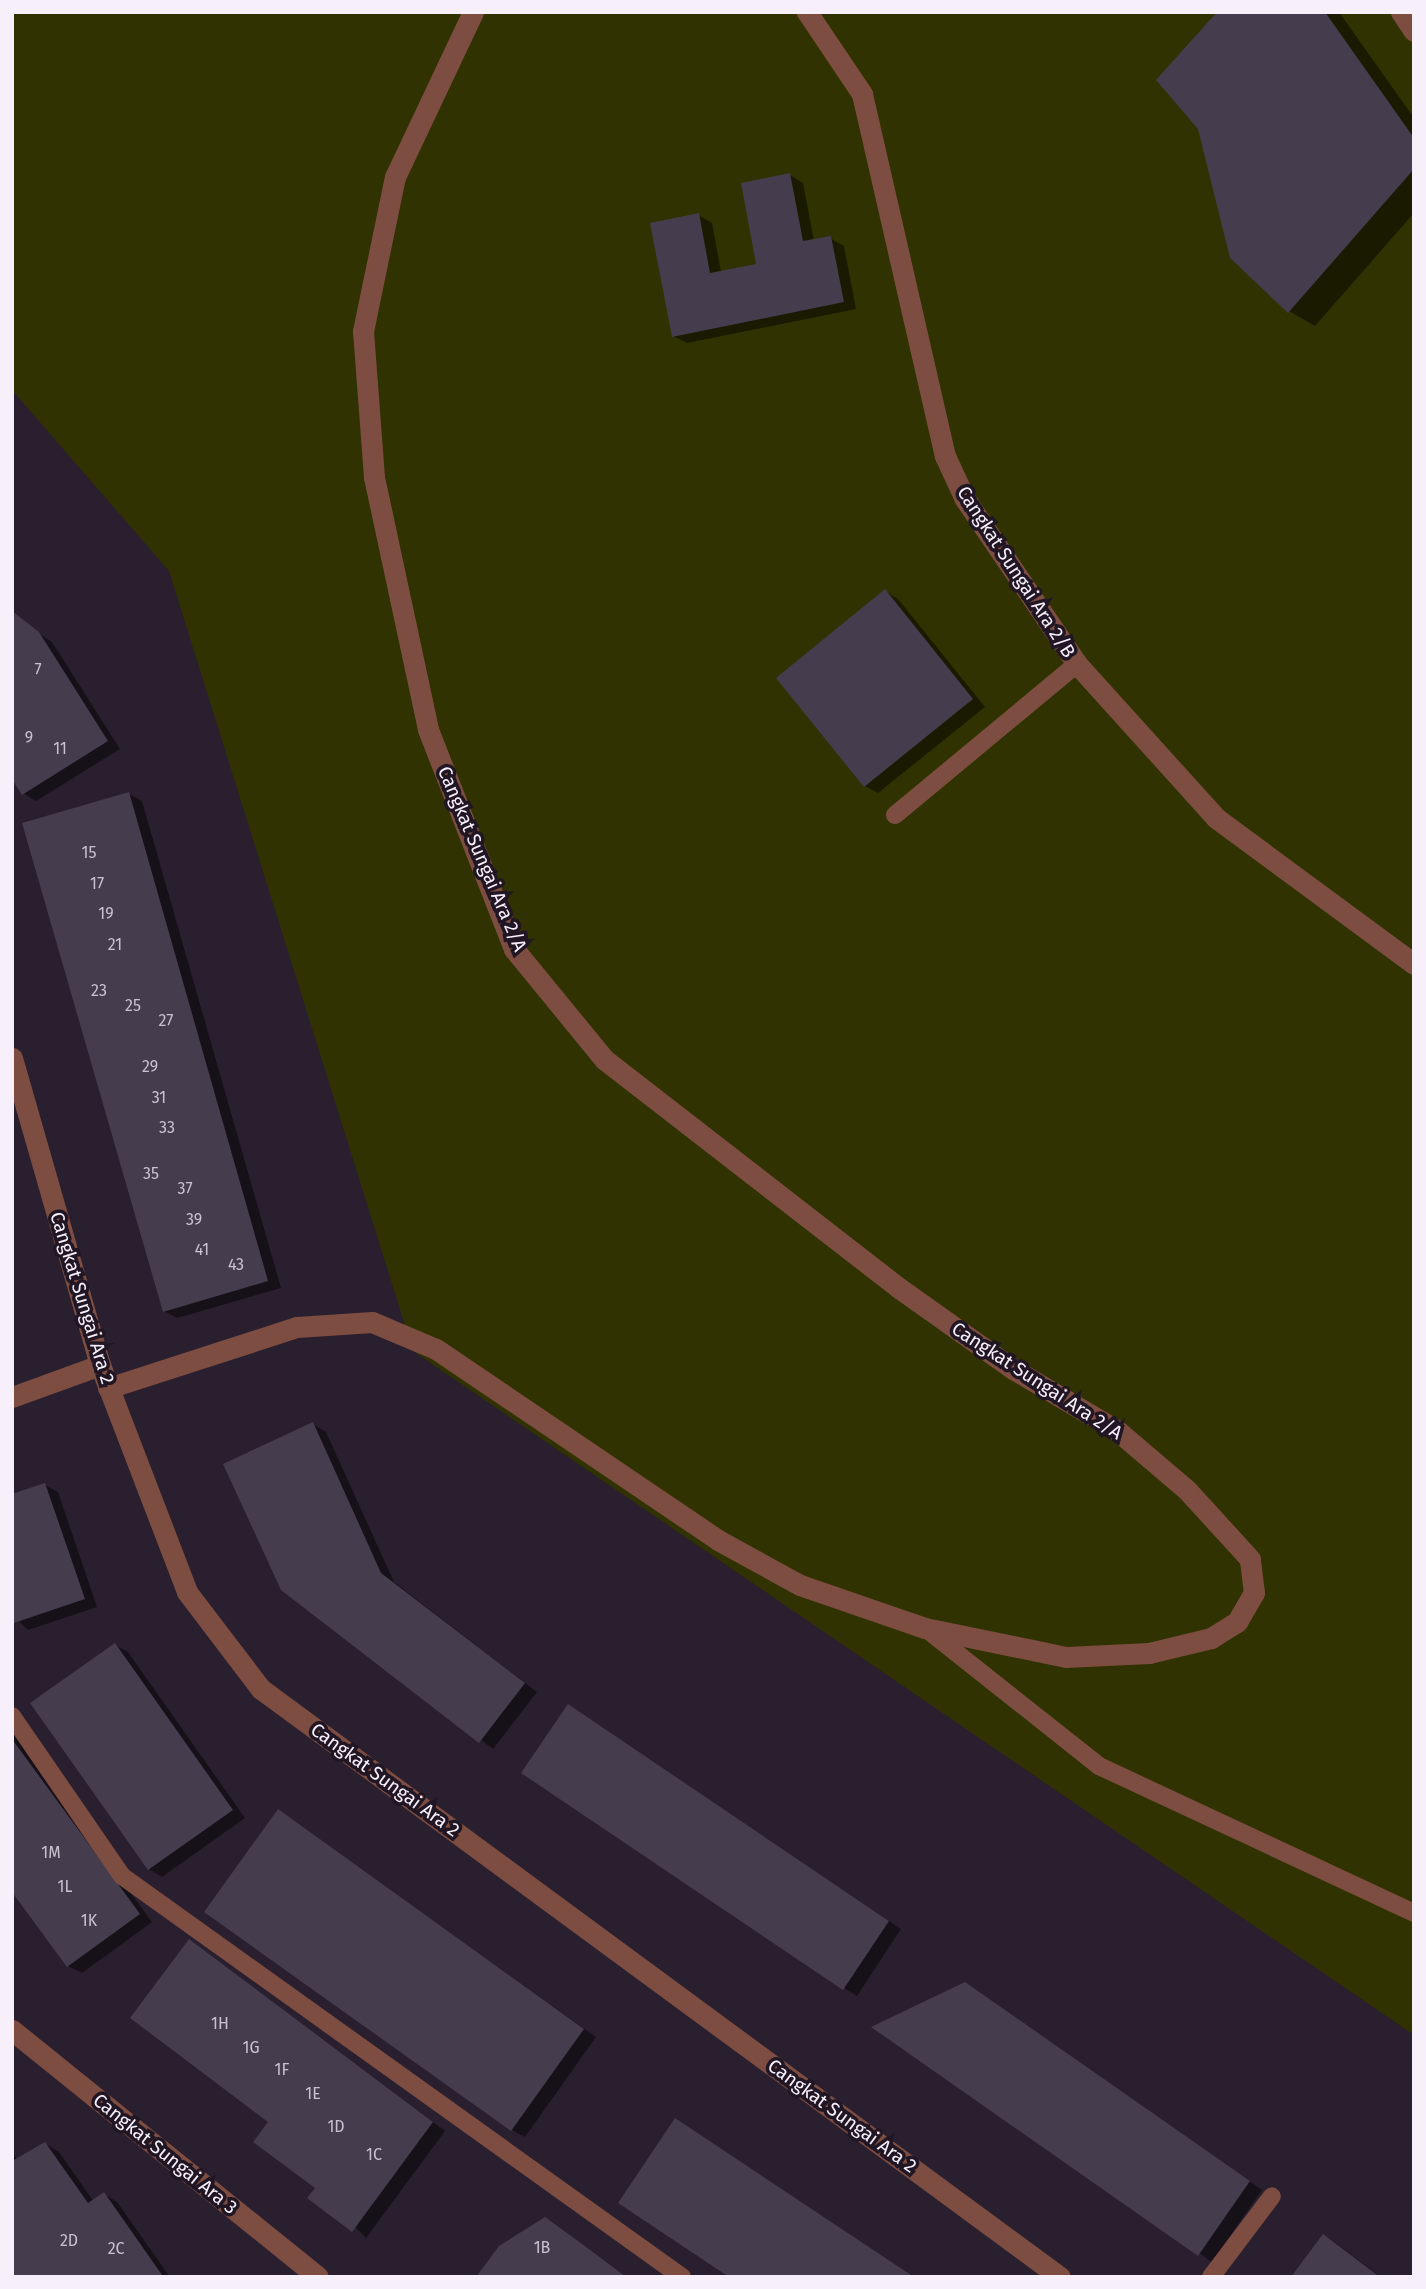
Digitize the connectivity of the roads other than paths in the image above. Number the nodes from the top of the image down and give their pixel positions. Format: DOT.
graph roads {
  1 [pos="473,12"];
  2 [pos="807,12"];
  3 [pos="1401,12"];
  4 [pos="1414,30"];
  5 [pos="1077,664"];
  6 [pos="895,815"];
  7 [pos="1414,964"];
  8 [pos="12,1058"];
  9 [pos="100,1365"];
  10 [pos="108,1388"];
  11 [pos="12,1397"];
  12 [pos="925,1628"];
  13 [pos="12,1716"];
  14 [pos="1414,1913"];
  15 [pos="12,2030"];
  16 [pos="1272,2196"];
  17 [pos="318,2277"];
  18 [pos="682,2277"];
  19 [pos="1060,2277"];
  20 [pos="1211,2277"];
  1 -- 12 [label="street, Cangkat Sungai Ara 2/A"];
  2 -- 5 [label="street, Cangkat Sungai Ara 2/B"];
  3 -- 4 [label="street"];
  5 -- 6 [label="lane"];
  5 -- 7 [label="street, Cangkat Sungai Ara 2/B"];
  8 -- 9 [label="street, Cangkat Sungai Ara 2"];
  9 -- 10 [label="street, Cangkat Sungai Ara 2"];
  9 -- 11 [label="street"];
  10 -- 12 [label="street, Cangkat Sungai Ara 2/A"];
  10 -- 19 [label="street, Cangkat Sungai Ara 2"];
  12 -- 14 [label="lane"];
  13 -- 18 [label="lane"];
  15 -- 17 [label="street, Cangkat Sungai Ara 3"];
  16 -- 20 [label="lane"];
}
